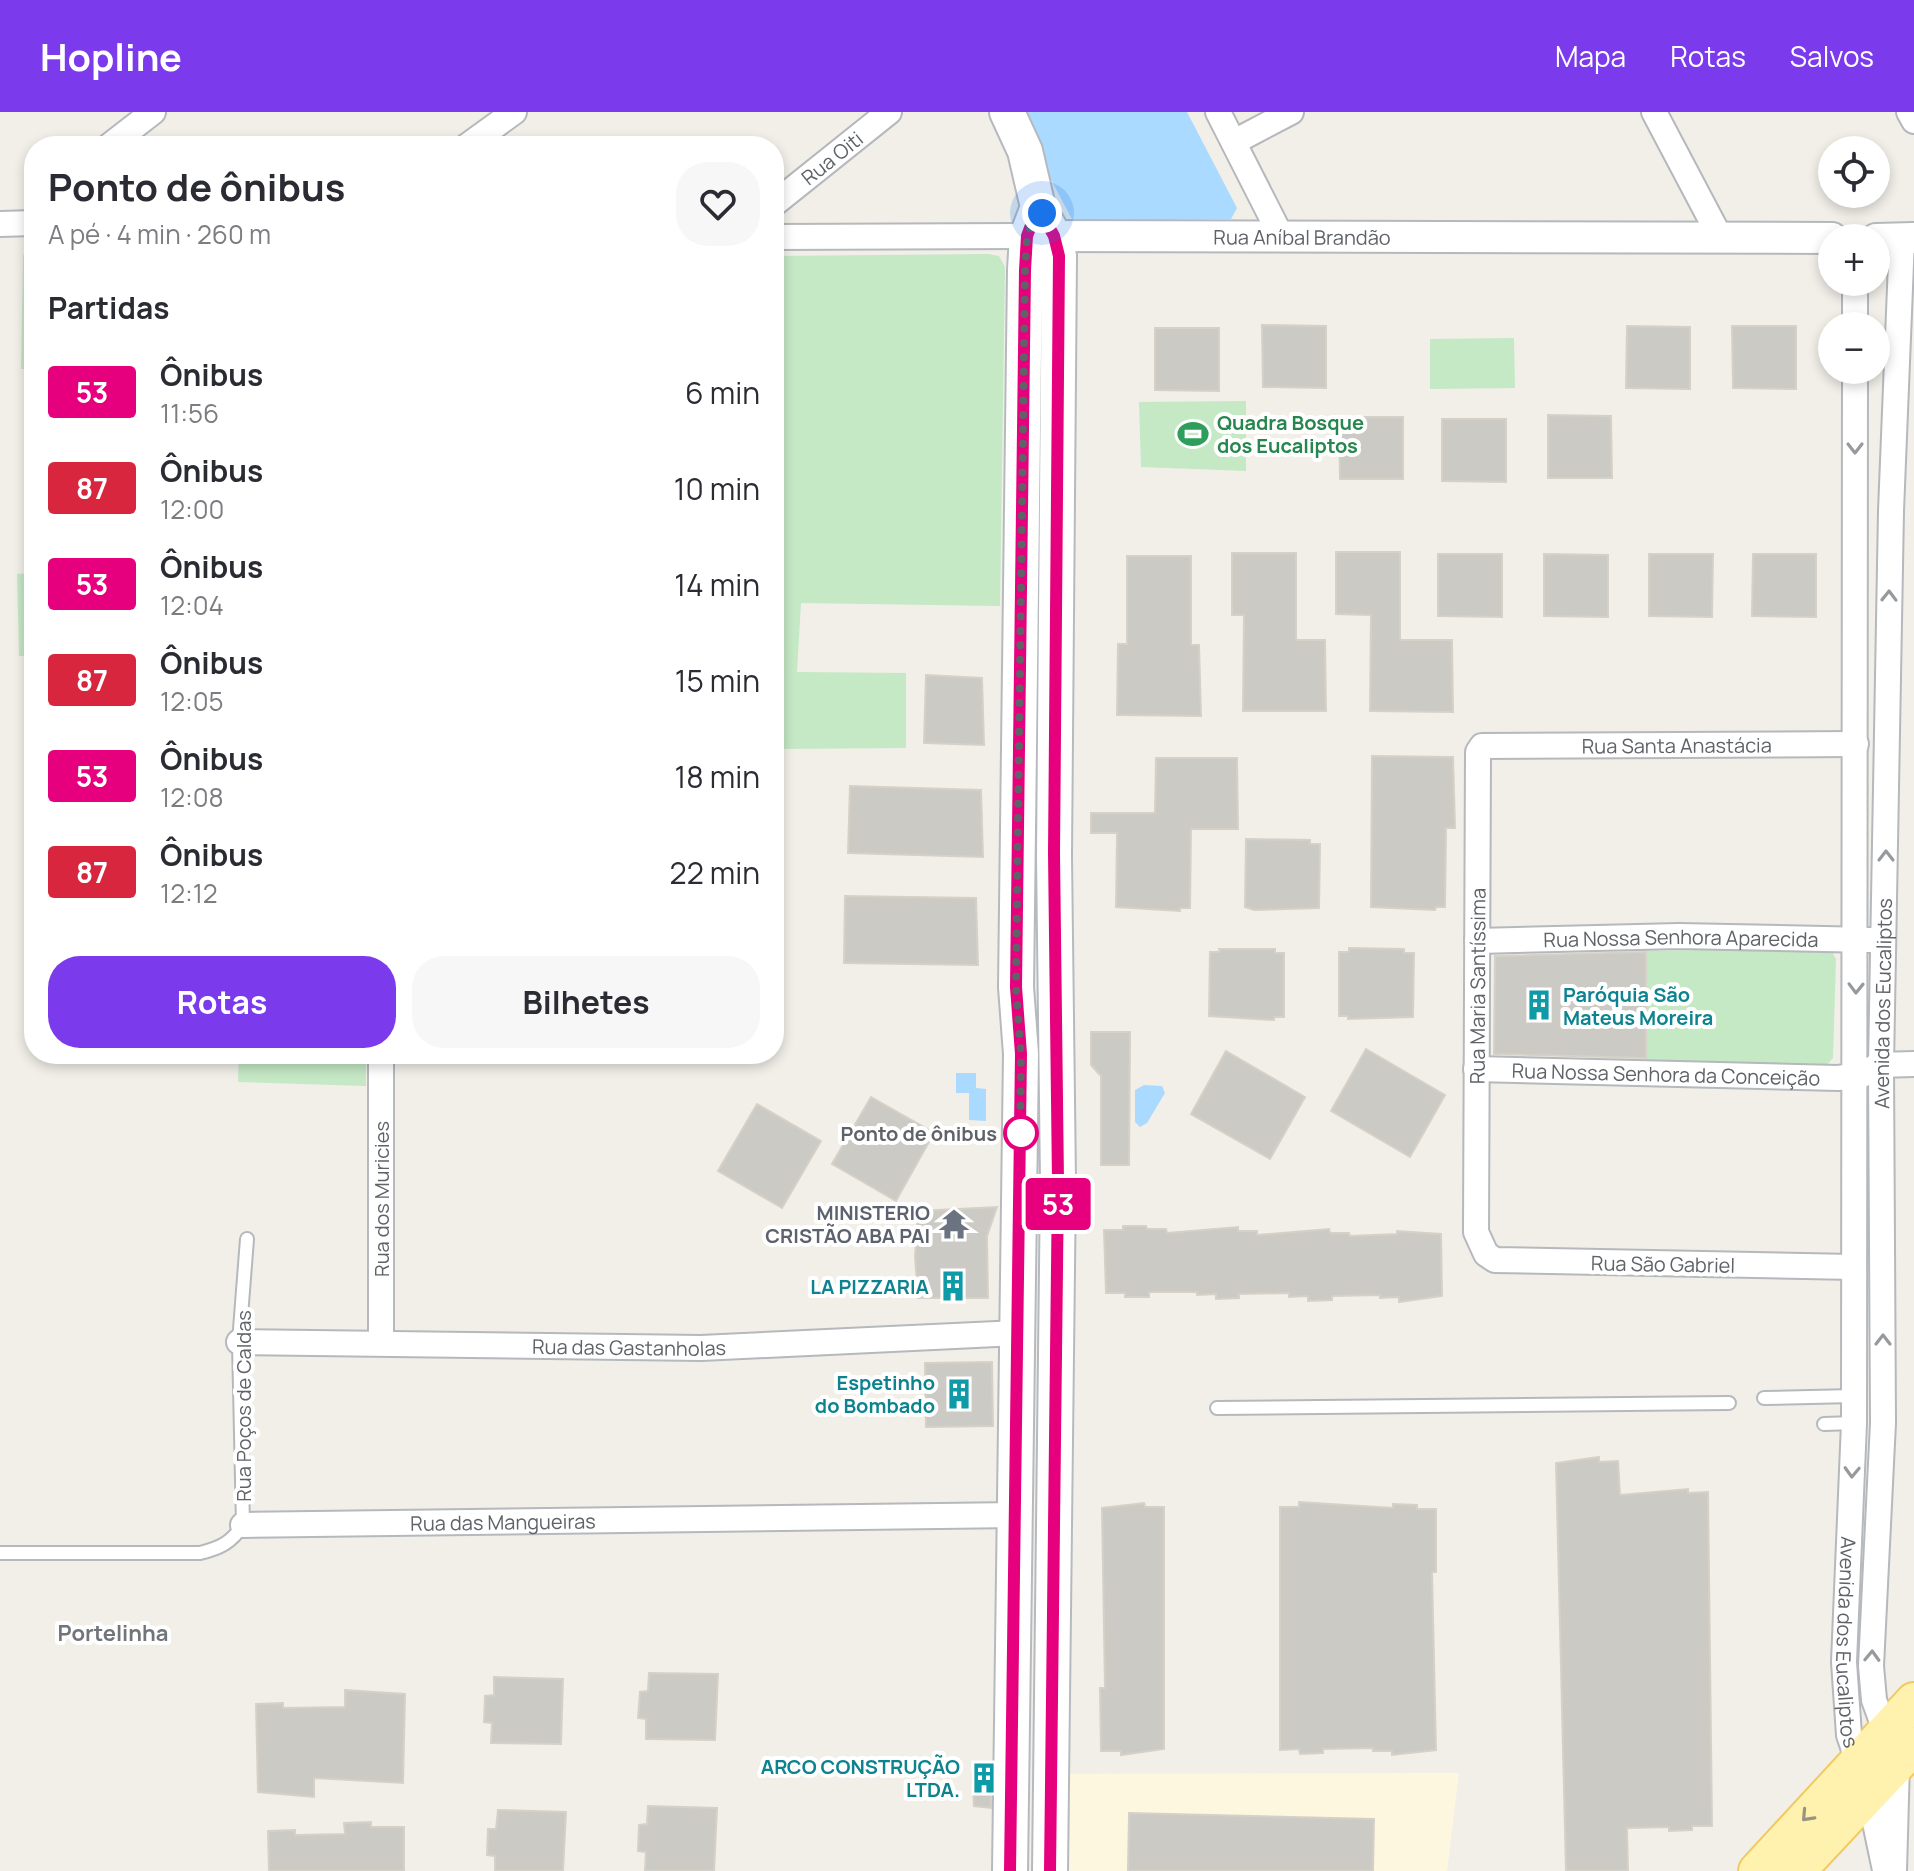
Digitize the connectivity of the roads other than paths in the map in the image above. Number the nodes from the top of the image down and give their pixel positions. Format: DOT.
graph roads {
  1 [pos="153,112"];
  2 [pos="514,112"];
  3 [pos="889,112"];
  4 [pos="1007,112"];
  5 [pos="1218,112"];
  6 [pos="1291,112"];
  7 [pos="1654,112"];
  8 [pos="1909,112"];
  9 [pos="1914,121"];
  10 [pos="122,136"];
  11 [pos="481,136"];
  12 [pos="1234,142"];
  13 [pos="784,196"];
  14 [pos="1040,226"];
  15 [pos="1280,234"];
  16 [pos="784,237"];
  17 [pos="1720,237"];
  18 [pos="1818,238"];
  19 [pos="1897,238"];
  20 [pos="1905,318"];
  21 [pos="1855,384"];
  22 [pos="1023,498"];
  23 [pos="1057,546"];
  24 [pos="1023,588"];
  25 [pos="1055,635"];
  26 [pos="1887,723"];
  27 [pos="1856,732"];
  28 [pos="1498,743"];
  29 [pos="1018,856"];
  30 [pos="1054,856"];
  31 [pos="1857,940"];
  32 [pos="1477,941"];
  33 [pos="1885,941"];
  34 [pos="381,1064"];
  35 [pos="1914,1064"];
  36 [pos="1881,1065"];
  37 [pos="1476,1069"];
  38 [pos="1855,1076"];
  39 [pos="247,1239"];
  40 [pos="1479,1244"];
  41 [pos="1019,1256"];
  42 [pos="1854,1267"];
  43 [pos="1057,1307"];
  44 [pos="1018,1340"];
  45 [pos="239,1342"];
  46 [pos="381,1343"];
  47 [pos="1055,1394"];
  48 [pos="1854,1396"];
  49 [pos="1883,1396"];
  50 [pos="1764,1398"];
  51 [pos="1729,1403"];
  52 [pos="1217,1408"];
  53 [pos="1854,1423"];
  54 [pos="1883,1423"];
  55 [pos="1824,1424"];
  56 [pos="1017,1515"];
  57 [pos="243,1525"];
  58 [pos="0,1553"];
  59 [pos="1914,1701"];
  60 [pos="1898,1747"];
  61 [pos="1863,1778"];
  62 [pos="1010,1871"];
  63 [pos="1050,1871"];
  64 [pos="1757,1871"];
  65 [pos="1797,1871"];
  66 [pos="1886,1871"];
  67 [pos="1894,1871"];
  1 -- 10 [label="street"];
  2 -- 11 [label="street"];
  3 -- 13 [label="street, Rua Oiti"];
  4 -- 14 [label="main road"];
  5 -- 12 [label="street"];
  6 -- 12 [label="street"];
  7 -- 17 [label="street"];
  8 -- 9 [label="street"];
  12 -- 15 [label="street"];
  14 -- 15 [label="street, Rua Aníbal Brandão"];
  14 -- 16 [label="street, Rua Aníbal Brandão"];
  14 -- 22 [label="main road"];
  14 -- 23 [label="main road"];
  15 -- 17 [label="street, Rua Aníbal Brandão"];
  17 -- 18 [label="street, Rua Aníbal Brandão"];
  19 -- 20 [label="street, Avenida dos Eucaliptos"];
  26 -- 20 [label="street, Avenida dos Eucaliptos, one-way"];
  21 -- 27 [label="street, Avenida dos Eucaliptos, one-way"];
  22 -- 23 [label="main road"];
  22 -- 24 [label="main road"];
  23 -- 25 [label="main road"];
  24 -- 25 [label="main road"];
  24 -- 29 [label="main road"];
  25 -- 30 [label="main road"];
  26 -- 27 [label="street, Rua Santa Anastácia"];
  33 -- 26 [label="street, Avenida dos Eucaliptos, one-way"];
  27 -- 28 [label="street, Rua Santa Anastácia"];
  27 -- 31 [label="street, Avenida dos Eucaliptos"];
  28 -- 32 [label="street, Rua Maria Santíssima"];
  29 -- 30 [label="main road"];
  29 -- 41 [label="main road"];
  30 -- 43 [label="main road"];
  31 -- 32 [label="street, Rua Nossa Senhora Aparecida"];
  31 -- 33 [label="street, Rua Nossa Senhora Aparecida"];
  31 -- 38 [label="street, Avenida dos Eucaliptos, one-way"];
  32 -- 37 [label="street, Rua Maria Santíssima"];
  33 -- 36 [label="street, Avenida dos Eucaliptos"];
  34 -- 46 [label="street, Rua dos Muricies"];
  35 -- 36 [label="street"];
  36 -- 38 [label="street"];
  49 -- 36 [label="street, Avenida dos Eucaliptos, one-way"];
  37 -- 38 [label="street, Rua Nossa Senhora da Conceição"];
  37 -- 40 [label="street, Rua Maria Santíssima"];
  38 -- 42 [label="street, Avenida dos Eucaliptos"];
  39 -- 45 [label="lane, Rua Poços de Caldas"];
  40 -- 42 [label="street, Rua São Gabriel"];
  41 -- 43 [label="main road"];
  41 -- 44 [label="main road"];
  42 -- 48 [label="street, Avenida dos Eucaliptos"];
  43 -- 47 [label="main road"];
  44 -- 46 [label="street, Rua das Gastanholas"];
  44 -- 47 [label="main road"];
  44 -- 56 [label="main road"];
  45 -- 46 [label="street, Rua das Gastanholas"];
  45 -- 57 [label="lane, Rua Poços de Caldas"];
  47 -- 63 [label="main road"];
  48 -- 49 [label="street"];
  48 -- 50 [label="lane"];
  48 -- 53 [label="street, Avenida dos Eucaliptos"];
  49 -- 54 [label="street, Avenida dos Eucaliptos"];
  51 -- 52 [label="lane"];
  53 -- 54 [label="street"];
  53 -- 55 [label="lane"];
  53 -- 61 [label="street, Avenida dos Eucaliptos, one-way"];
  60 -- 54 [label="street, Avenida dos Eucaliptos, one-way"];
  56 -- 57 [label="street, Rua das Mangueiras"];
  56 -- 62 [label="main road"];
  57 -- 58 [label="lane"];
  59 -- 60 [label="main road"];
  60 -- 61 [label="main road"];
  60 -- 67 [label="street, Avenida dos Eucaliptos"];
  61 -- 64 [label="main road, one-way"];
  61 -- 65 [label="main road"];
  61 -- 66 [label="street, Avenida dos Eucaliptos"];
}
